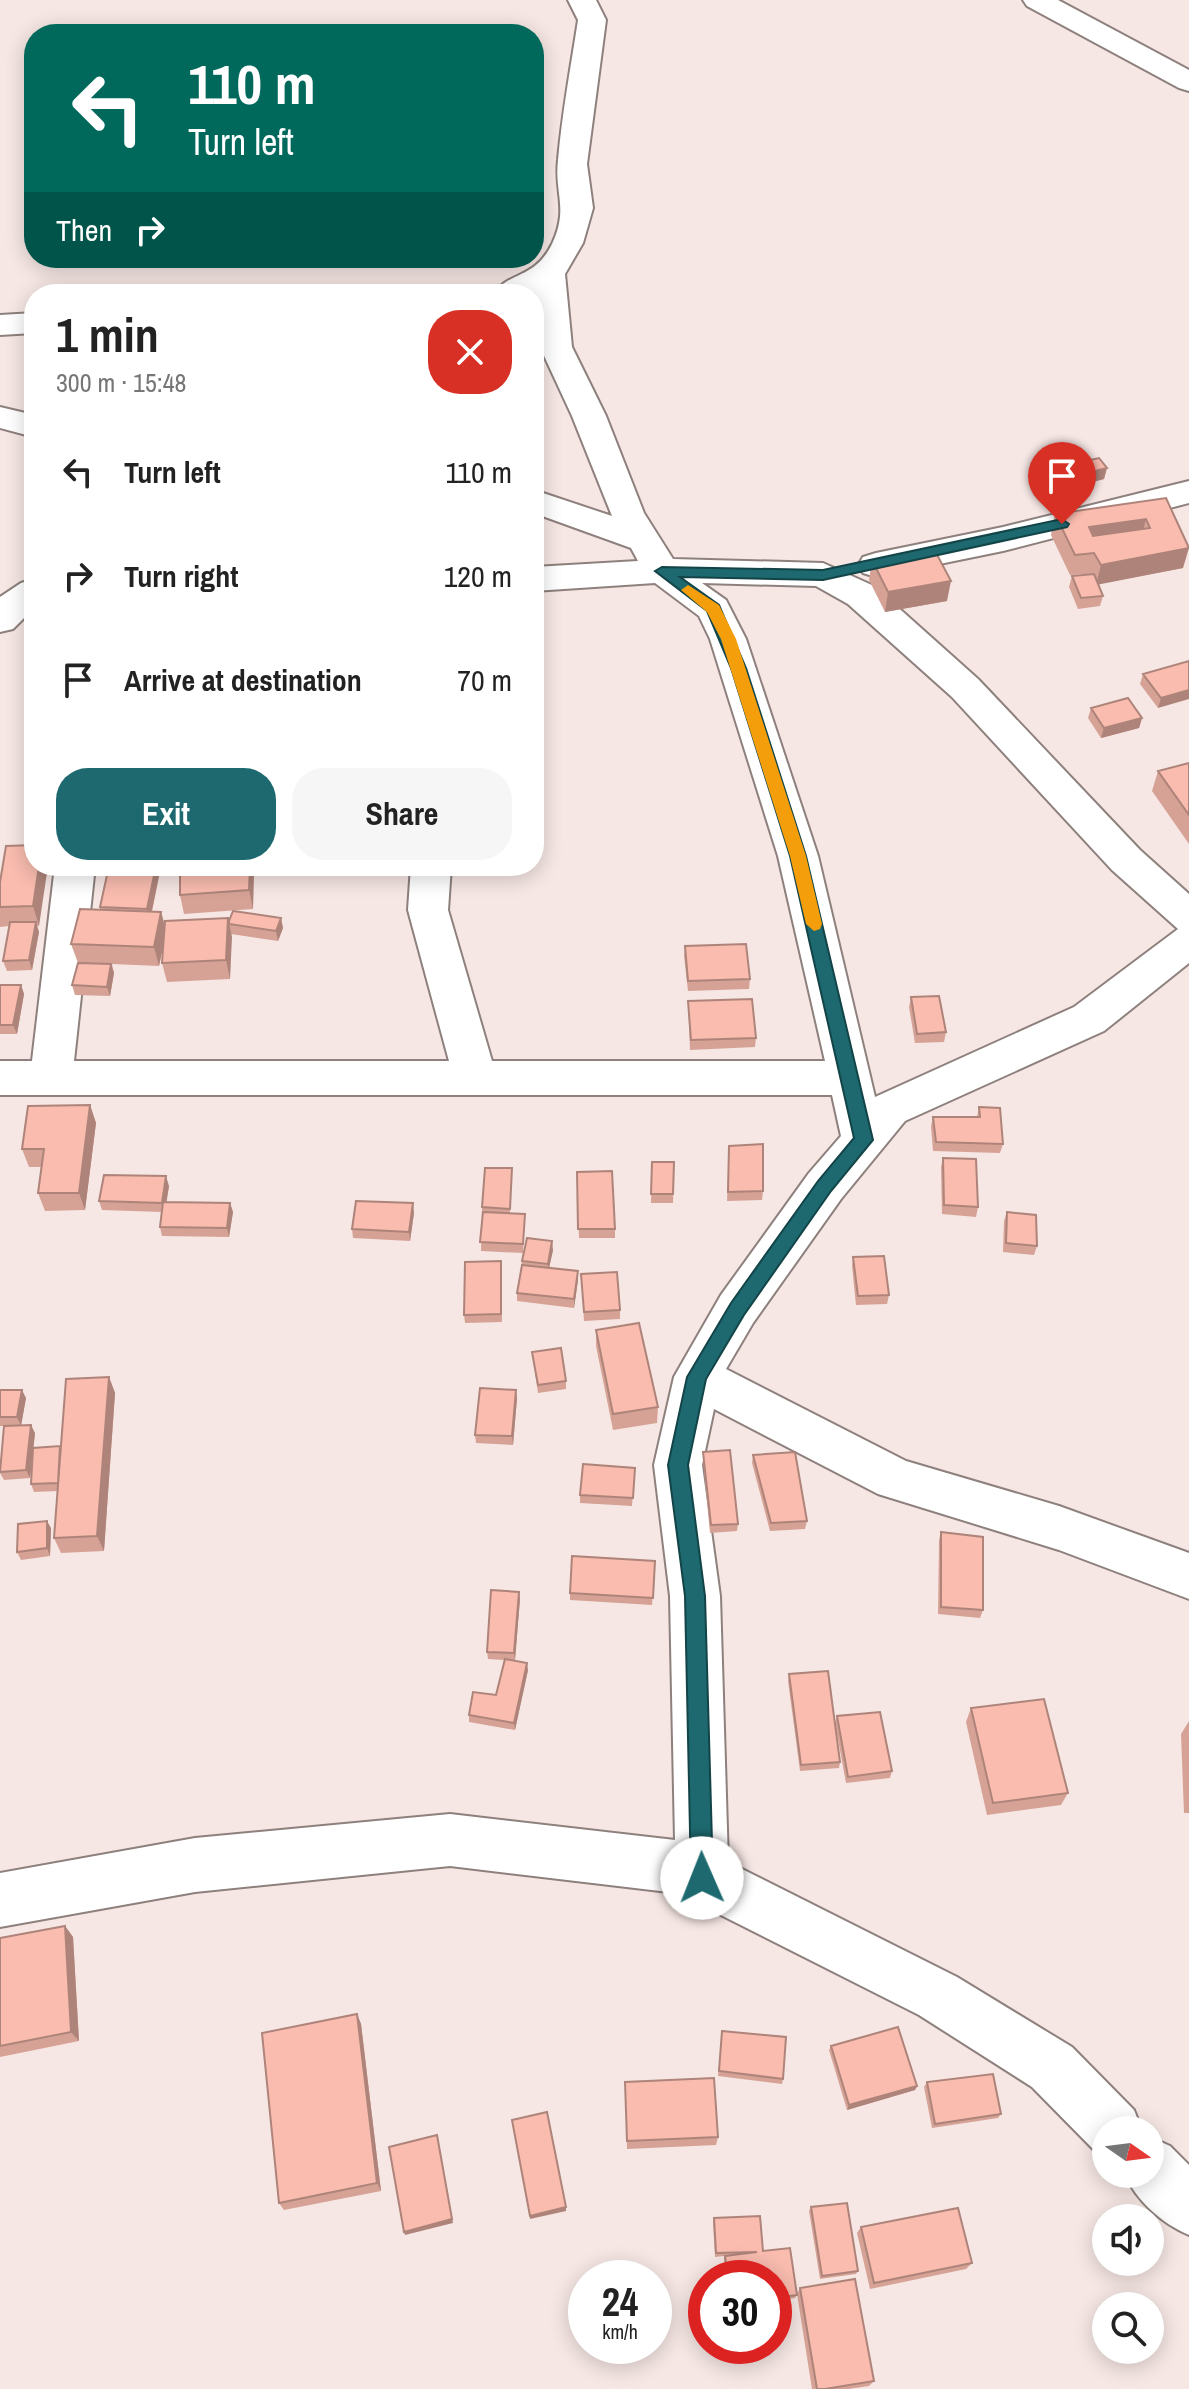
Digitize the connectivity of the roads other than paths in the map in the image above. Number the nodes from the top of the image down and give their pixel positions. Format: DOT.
graph roads {
  1 [pos="582,0"];
  2 [pos="1037,0"];
  3 [pos="1189,82"];
  4 [pos="549,274"];
  5 [pos="529,284"];
  6 [pos="24,324"];
  7 [pos="0,325"];
  8 [pos="0,417"];
  9 [pos="24,423"];
  10 [pos="1189,492"];
  11 [pos="544,506"];
  12 [pos="653,556"];
  13 [pos="823,575"];
  14 [pos="544,577"];
  15 [pos="24,597"];
  16 [pos="0,620"];
  17 [pos="74,876"];
  18 [pos="430,876"];
  19 [pos="1189,917"];
  20 [pos="1189,941"];
  21 [pos="473,1077"];
  22 [pos="0,1078"];
  23 [pos="51,1078"];
  24 [pos="849,1078"];
  25 [pos="864,1140"];
  26 [pos="697,1377"];
  27 [pos="1189,1576"];
  28 [pos="702,1878"];
  29 [pos="0,1900"];
  30 [pos="1100,2116"];
  31 [pos="1164,2180"];
  32 [pos="1189,2206"];
  1 -- 4 [label="street"];
  2 -- 3 [label="street"];
  4 -- 5 [label="street"];
  4 -- 12 [label="street"];
  6 -- 7 [label="street"];
  8 -- 9 [label="street"];
  10 -- 13 [label="street"];
  11 -- 12 [label="street"];
  12 -- 13 [label="street"];
  12 -- 14 [label="street"];
  12 -- 24 [label="street"];
  13 -- 19 [label="street"];
  15 -- 16 [label="street"];
  17 -- 23 [label="street"];
  18 -- 21 [label="street"];
  20 -- 25 [label="street"];
  21 -- 23 [label="street"];
  21 -- 24 [label="street"];
  22 -- 23 [label="street"];
  24 -- 25 [label="street"];
  25 -- 26 [label="street"];
  26 -- 27 [label="street"];
  26 -- 28 [label="street"];
  28 -- 29 [label="street"];
  28 -- 30 [label="street"];
  31 -- 32 [label="street"];
}
